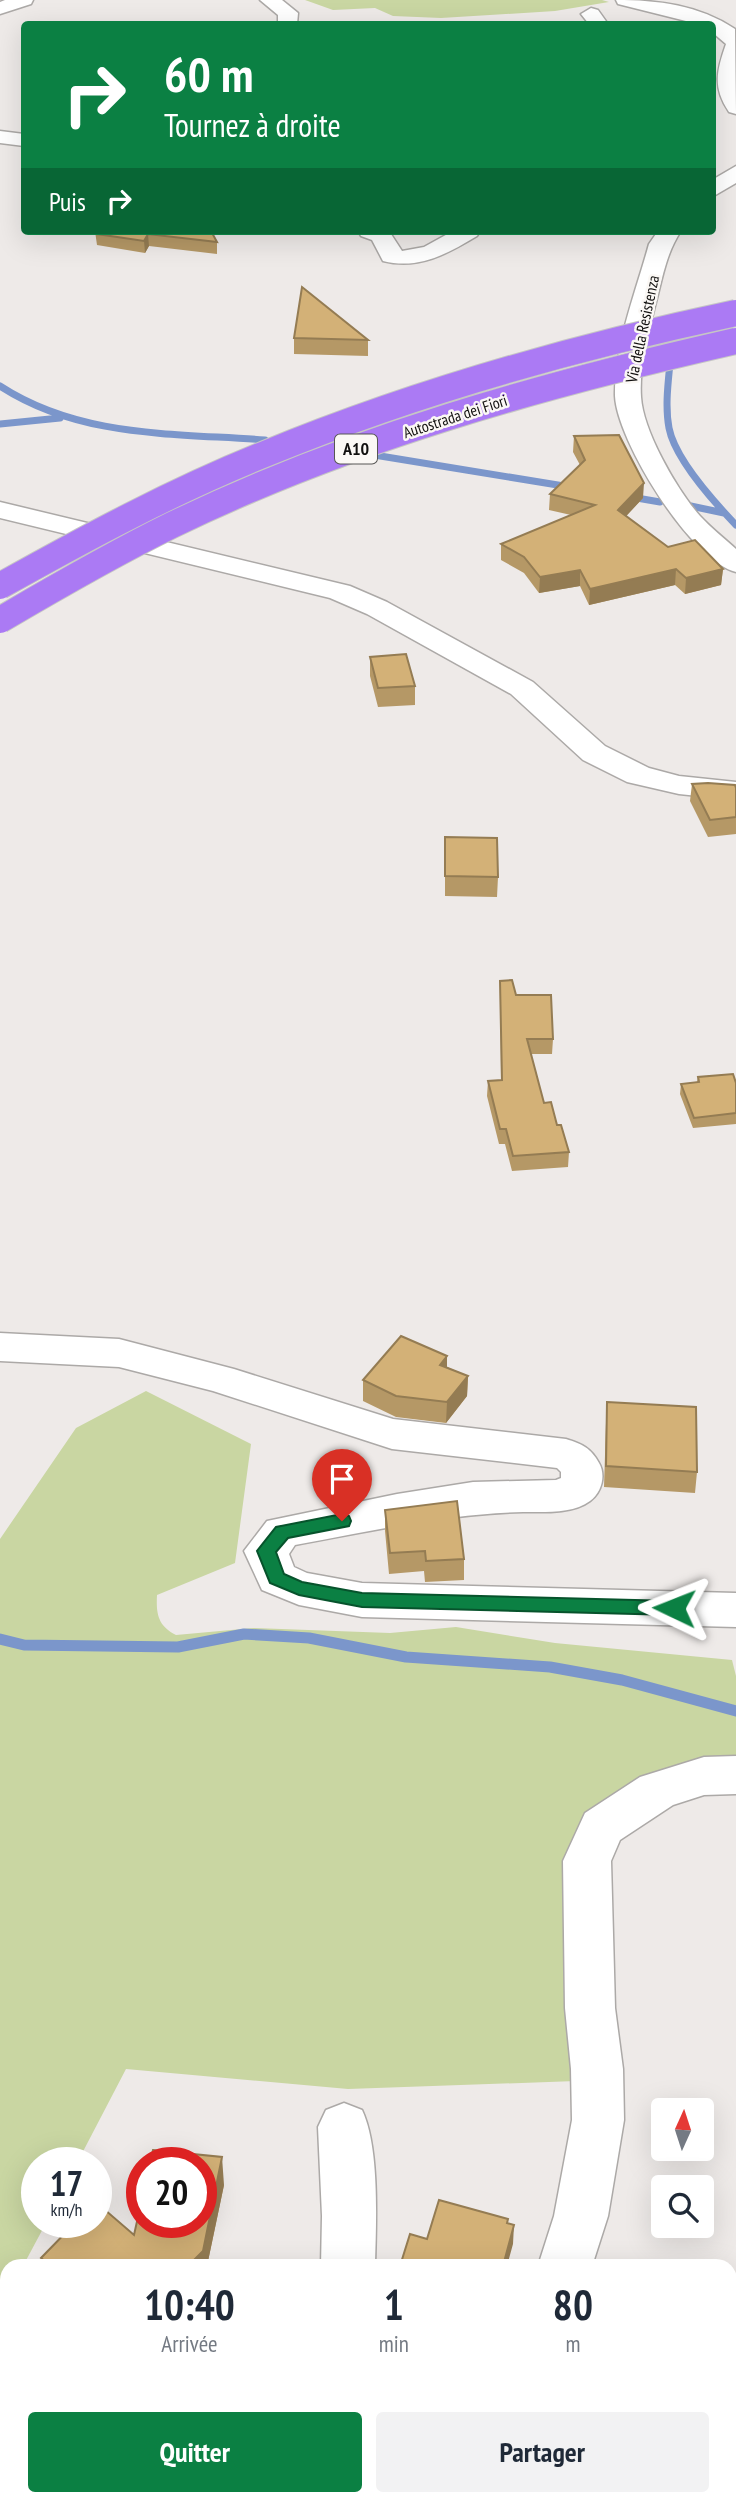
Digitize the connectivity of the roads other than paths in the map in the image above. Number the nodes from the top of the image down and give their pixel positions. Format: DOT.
graph roads {
  1 [pos="23,0"];
  2 [pos="269,0"];
  3 [pos="625,0"];
  4 [pos="0,8"];
  5 [pos="669,17"];
  6 [pos="288,21"];
  7 [pos="699,21"];
  8 [pos="716,24"];
  9 [pos="736,108"];
  10 [pos="0,136"];
  11 [pos="21,140"];
  12 [pos="736,173"];
  13 [pos="716,187"];
  14 [pos="379,235"];
  15 [pos="462,235"];
  16 [pos="667,235"];
  17 [pos="736,313"];
  18 [pos="736,341"];
  19 [pos="0,510"];
  20 [pos="736,564"];
  21 [pos="0,586"];
  22 [pos="0,620"];
  23 [pos="736,791"];
  24 [pos="0,1348"];
  25 [pos="736,1610"];
  26 [pos="736,1775"];
  27 [pos="344,2127"];
  28 [pos="348,2259"];
  29 [pos="567,2259"];
  1 -- 4 [label="street"];
  2 -- 6 [label="street"];
  3 -- 5 [label="street"];
  5 -- 7 [label="street"];
  8 -- 9 [label="street"];
  10 -- 11 [label="street"];
  12 -- 13 [label="street"];
  14 -- 15 [label="street"];
  16 -- 20 [label="street, Via della Resistenza"];
  17 -- 21 [label="highway, Autostrada dei Fiori / A10, bridge"];
  18 -- 22 [label="highway, Autostrada dei Fiori / A10, bridge"];
  19 -- 23 [label="street"];
  24 -- 25 [label="street"];
  26 -- 29 [label="street"];
  27 -- 28 [label="street"];
}
